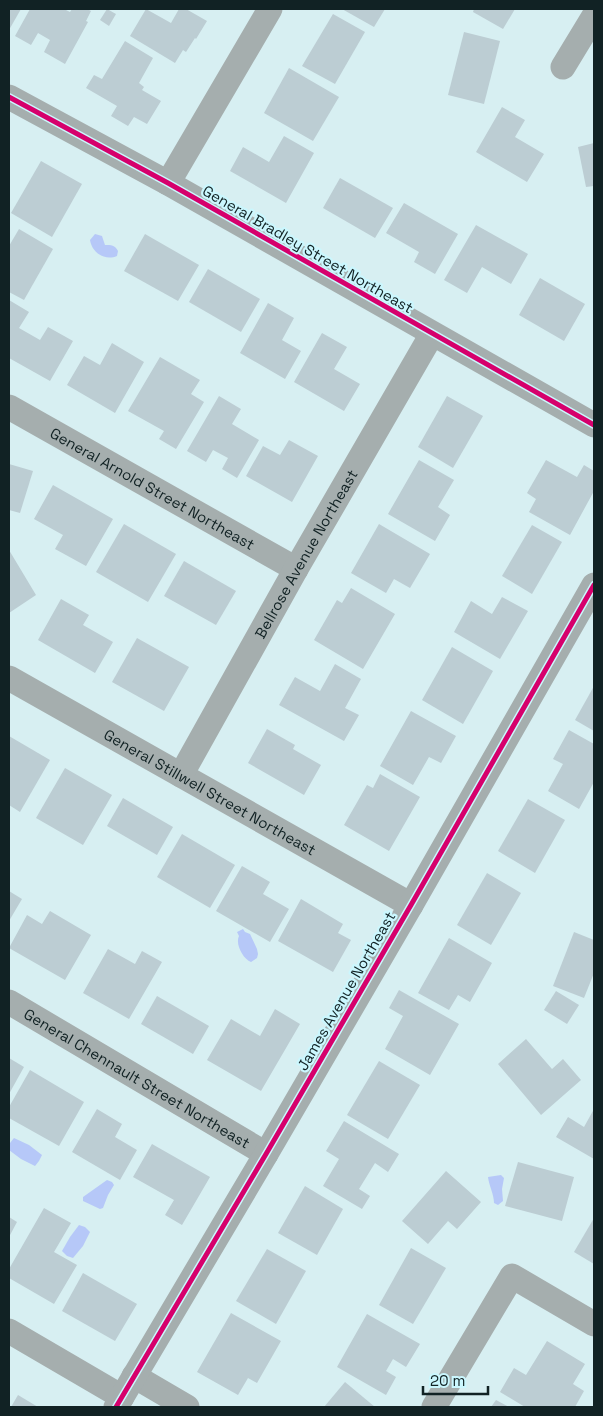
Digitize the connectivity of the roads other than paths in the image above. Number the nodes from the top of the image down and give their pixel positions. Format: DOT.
graph roads {
  1 [pos="270,9"];
  2 [pos="594,16"];
  3 [pos="563,68"];
  4 [pos="9,97"];
  5 [pos="168,184"];
  6 [pos="432,334"];
  7 [pos="9,407"];
  8 [pos="594,425"];
  9 [pos="296,570"];
  10 [pos="594,585"];
  11 [pos="9,678"];
  12 [pos="181,775"];
  13 [pos="411,905"];
  14 [pos="9,1002"];
  15 [pos="266,1154"];
  16 [pos="594,1324"];
  17 [pos="9,1331"];
  18 [pos="124,1393"];
  19 [pos="186,1407"];
  20 [pos="434,1407"];
  1 -- 5 [label="street"];
  2 -- 3 [label="street"];
  4 -- 5 [label="street, General Bradley Street Northeast"];
  5 -- 6 [label="street, General Bradley Street Northeast"];
  6 -- 8 [label="street, General Bradley Street Northeast"];
  6 -- 9 [label="street, Bellrose Avenue Northeast"];
  7 -- 9 [label="street, General Arnold Street Northeast"];
  9 -- 12 [label="street, Bellrose Avenue Northeast"];
  10 -- 13 [label="street, James Avenue Northeast"];
  11 -- 12 [label="street, General Stillwell Street Northeast"];
  12 -- 13 [label="street, General Stillwell Street Northeast"];
  13 -- 15 [label="street, James Avenue Northeast"];
  14 -- 15 [label="street, General Chennault Street Northeast"];
  15 -- 18 [label="street, James Avenue Northeast"];
  16 -- 20 [label="street"];
  17 -- 18 [label="street"];
  18 -- 19 [label="street"];
}
